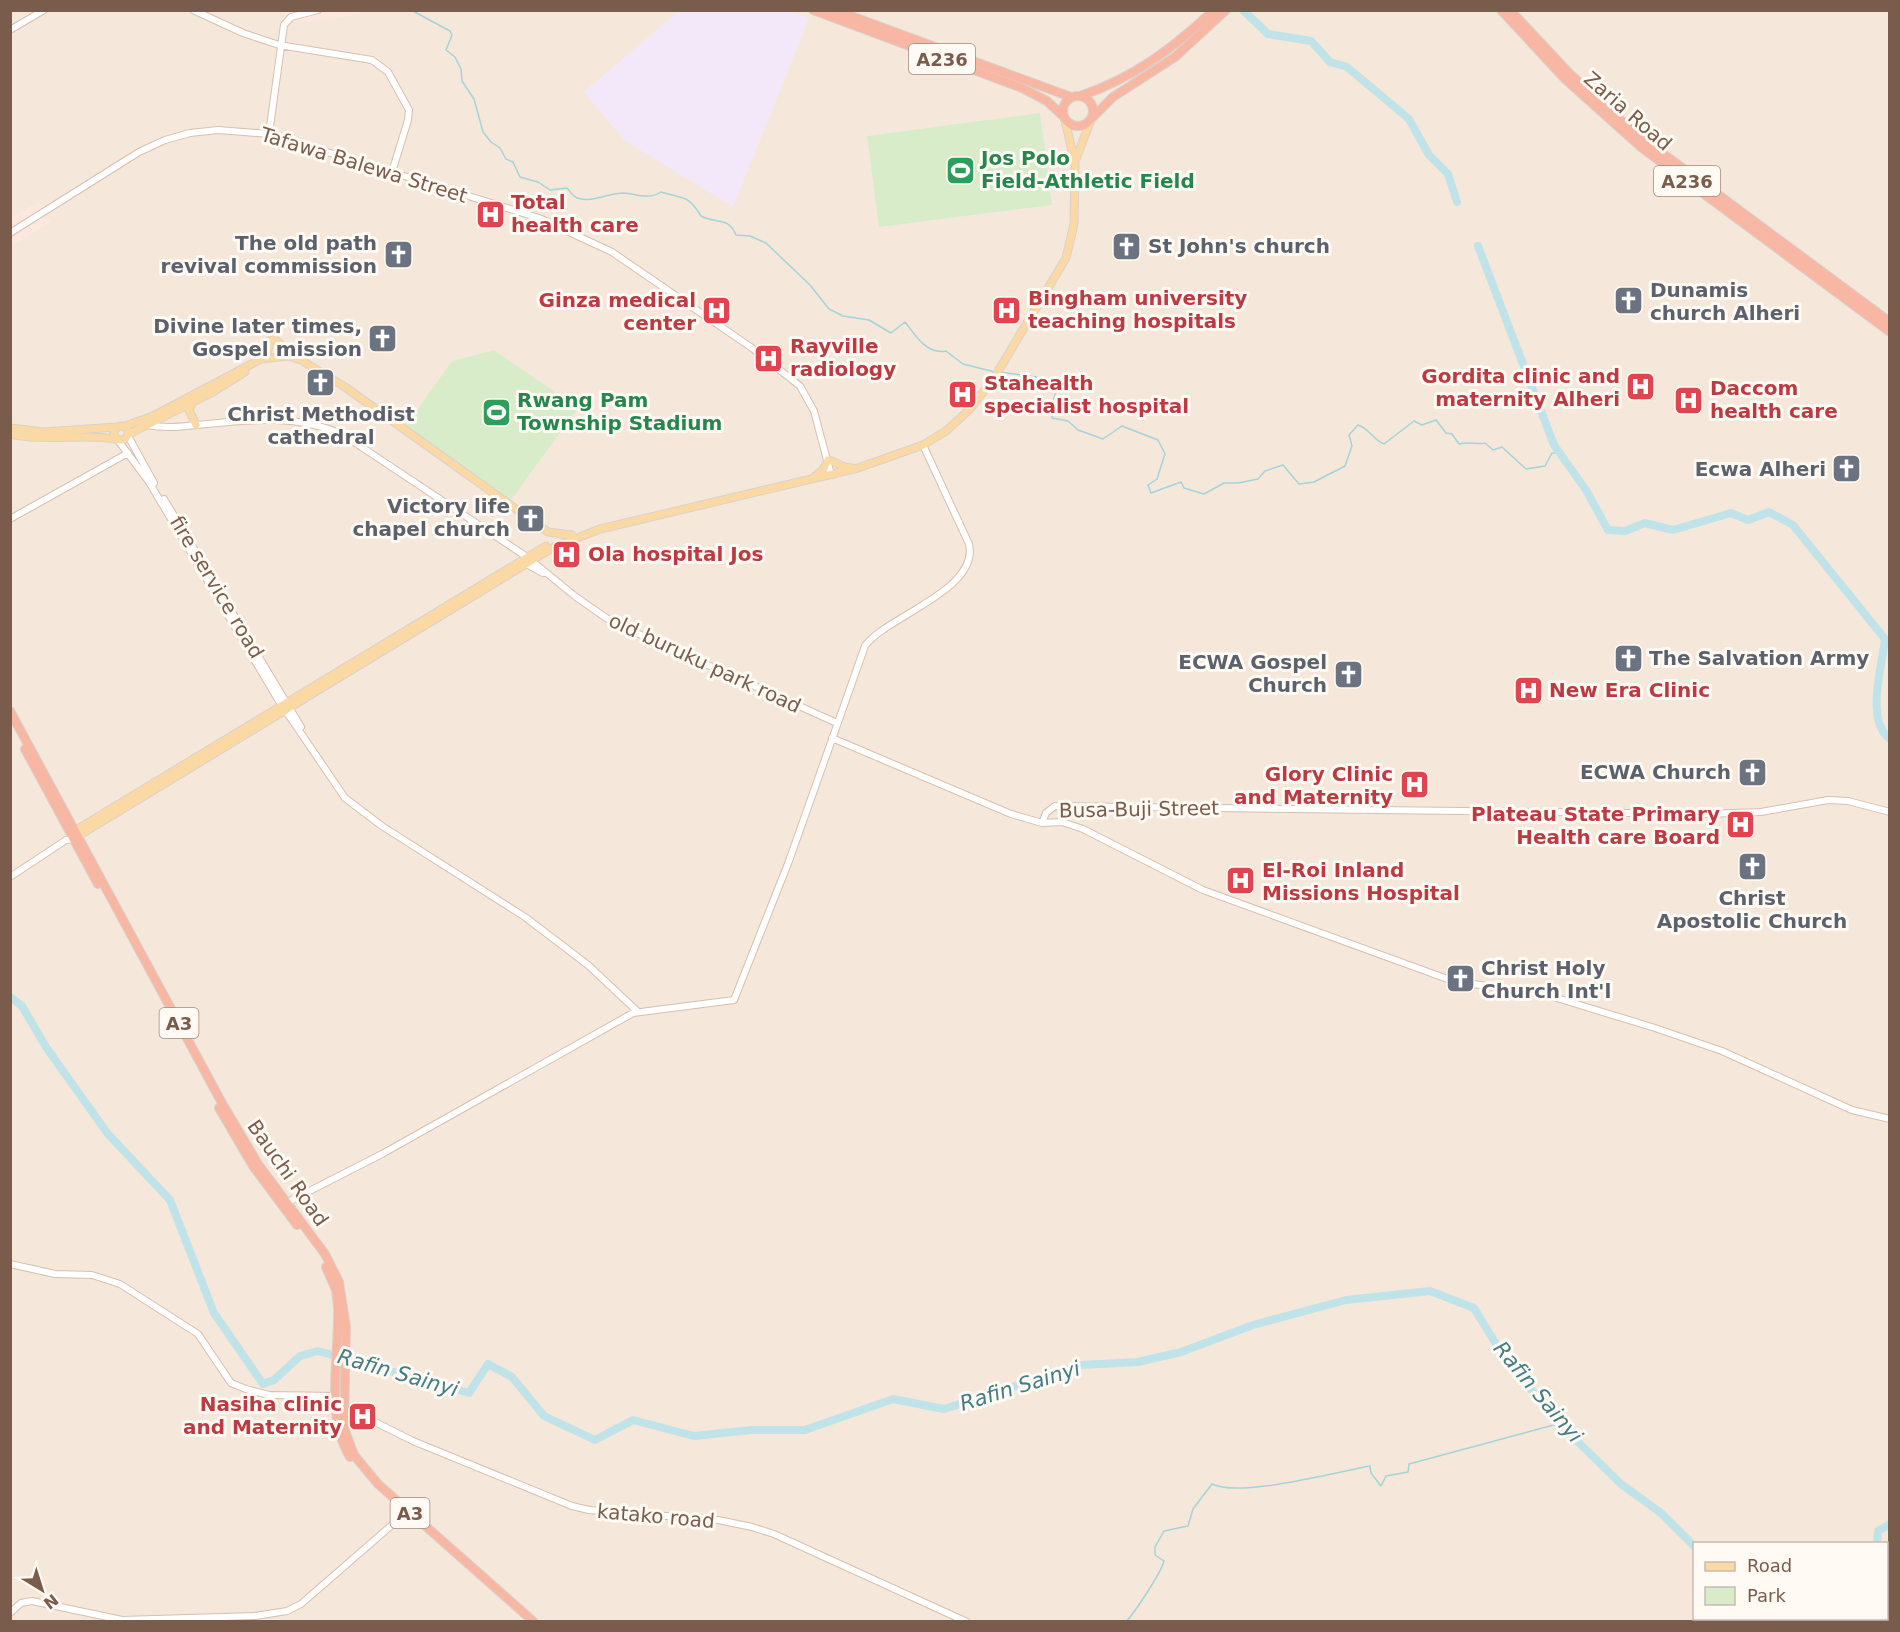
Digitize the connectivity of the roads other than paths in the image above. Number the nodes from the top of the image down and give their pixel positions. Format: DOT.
graph roads {
  1 [pos="45,10"];
  2 [pos="193,10"];
  3 [pos="318,10"];
  4 [pos="813,10"];
  5 [pos="835,10"];
  6 [pos="1214,10"];
  7 [pos="1227,10"];
  8 [pos="1501,10"];
  9 [pos="1510,10"];
  10 [pos="10,30"];
  11 [pos="279,45"];
  12 [pos="1075,97"];
  13 [pos="1065,118"];
  14 [pos="1091,119"];
  15 [pos="269,134"];
  16 [pos="1632,134"];
  17 [pos="1075,164"];
  18 [pos="392,172"];
  19 [pos="10,230"];
  20 [pos="1890,322"];
  21 [pos="1890,332"];
  22 [pos="301,360"];
  23 [pos="256,361"];
  24 [pos="311,367"];
  25 [pos="192,403"];
  26 [pos="147,425"];
  27 [pos="195,425"];
  28 [pos="121,427"];
  29 [pos="10,428"];
  30 [pos="10,435"];
  31 [pos="128,435"];
  32 [pos="117,439"];
  33 [pos="923,445"];
  34 [pos="128,453"];
  35 [pos="830,460"];
  36 [pos="858,468"];
  37 [pos="834,474"];
  38 [pos="811,480"];
  39 [pos="10,519"];
  40 [pos="600,529"];
  41 [pos="548,532"];
  42 [pos="572,534"];
  43 [pos="549,544"];
  44 [pos="527,561"];
  45 [pos="285,705"];
  46 [pos="10,711"];
  47 [pos="10,721"];
  48 [pos="837,723"];
  49 [pos="832,738"];
  50 [pos="1890,812"];
  51 [pos="1042,823"];
  52 [pos="73,836"];
  53 [pos="10,877"];
  54 [pos="637,1011"];
  55 [pos="1890,1119"];
  56 [pos="284,1204"];
  57 [pos="10,1264"];
  58 [pos="341,1373"];
  59 [pos="336,1396"];
  60 [pos="344,1412"];
  61 [pos="407,1513"];
  62 [pos="10,1613"];
  63 [pos="526,1622"];
  64 [pos="534,1622"];
  65 [pos="967,1622"];
  1 -- 10 [label="street"];
  2 -- 11 [label="street"];
  3 -- 11 [label="street"];
  4 -- 13 [label="highway, A236"];
  5 -- 12 [label="highway, A236"];
  6 -- 12 [label="highway"];
  7 -- 14 [label="highway"];
  8 -- 16 [label="highway, Zaria Road / A236"];
  9 -- 16 [label="highway, A236"];
  11 -- 15 [label="street"];
  11 -- 18 [label="street"];
  12 -- 13 [label="highway"];
  12 -- 14 [label="highway"];
  13 -- 14 [label="highway"];
  13 -- 17 [label="main road"];
  14 -- 17 [label="main road"];
  15 -- 18 [label="street, Tafawa Balewa Street"];
  15 -- 19 [label="street, Tafawa Balewa Street"];
  16 -- 20 [label="highway, A236"];
  16 -- 21 [label="highway, Zaria Road / A236"];
  17 -- 33 [label="main road"];
  18 -- 35 [label="street, Tafawa Balewa Street"];
  22 -- 23 [label="main road"];
  22 -- 23 [label="main road"];
  22 -- 24 [label="main road"];
  23 -- 28 [label="main road"];
  24 -- 25 [label="main road"];
  24 -- 41 [label="main road"];
  25 -- 26 [label="main road"];
  25 -- 27 [label="main road"];
  26 -- 27 [label="street, old buruku park road"];
  26 -- 31 [label="main road"];
  27 -- 44 [label="street, old buruku park road"];
  28 -- 29 [label="main road"];
  28 -- 31 [label="main road"];
  28 -- 32 [label="main road"];
  30 -- 32 [label="main road"];
  31 -- 32 [label="main road"];
  31 -- 45 [label="street, fire service road"];
  32 -- 34 [label="street"];
  33 -- 36 [label="main road"];
  33 -- 48 [label="street"];
  34 -- 39 [label="street"];
  34 -- 45 [label="street"];
  35 -- 36 [label="main road"];
  35 -- 37 [label="street, Tafawa Balewa Street"];
  35 -- 38 [label="main road"];
  36 -- 37 [label="main road"];
  37 -- 38 [label="main road"];
  38 -- 40 [label="main road"];
  40 -- 42 [label="main road"];
  40 -- 44 [label="main road"];
  41 -- 42 [label="main road"];
  41 -- 43 [label="main road"];
  42 -- 43 [label="main road"];
  43 -- 44 [label="main road"];
  44 -- 45 [label="main road"];
  44 -- 48 [label="street, old buruku park road"];
  45 -- 52 [label="main road"];
  45 -- 54 [label="street, fire service road"];
  46 -- 52 [label="highway, Bauchi Road / A3"];
  47 -- 52 [label="highway, Bauchi Road / A3"];
  48 -- 49 [label="street"];
  49 -- 51 [label="street"];
  49 -- 54 [label="street"];
  50 -- 51 [label="street, Busa-Buji Street"];
  51 -- 55 [label="street"];
  52 -- 53 [label="street"];
  52 -- 56 [label="highway, Bauchi Road / A3"];
  54 -- 56 [label="street"];
  56 -- 58 [label="highway, Bauchi Road / A3"];
  57 -- 59 [label="street"];
  58 -- 59 [label="highway, Bauchi Road / A3"];
  58 -- 60 [label="highway, Bauchi Road / A3"];
  59 -- 61 [label="highway, Bauchi Road / A3"];
  60 -- 61 [label="highway, Bauchi Road / A3"];
  60 -- 65 [label="street, katako road"];
  61 -- 62 [label="street"];
  61 -- 63 [label="highway, Bauchi Road / A3"];
  61 -- 64 [label="highway, Bauchi Road / A3"];
}
